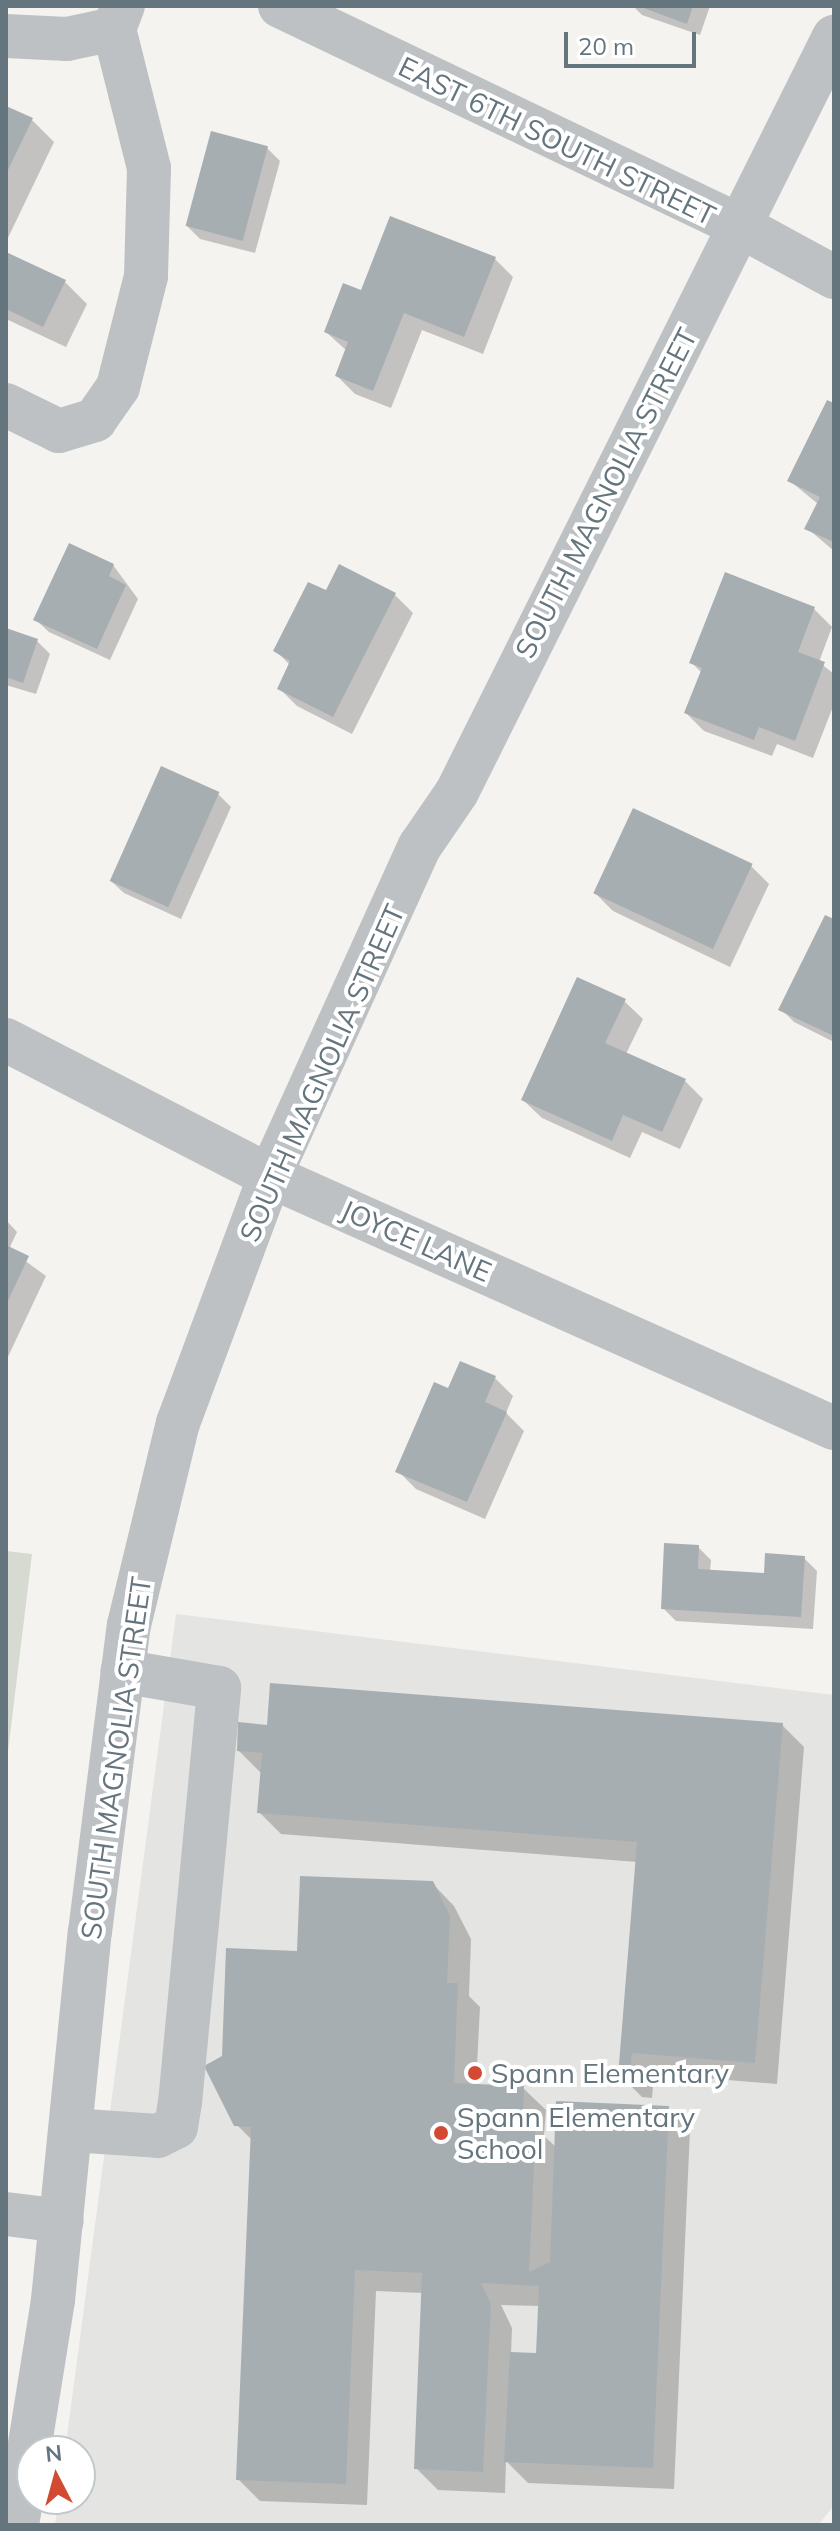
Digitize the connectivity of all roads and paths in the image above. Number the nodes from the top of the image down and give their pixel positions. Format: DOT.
graph roads {
  1 [pos="280,6"];
  2 [pos="118,18"];
  3 [pos="6,36"];
  4 [pos="834,37"];
  5 [pos="742,227"];
  6 [pos="834,277"];
  7 [pos="6,405"];
  8 [pos="6,1040"];
  9 [pos="270,1176"];
  10 [pos="834,1428"];
  11 [pos="122,1671"];
  12 [pos="71,2130"];
  13 [pos="6,2214"];
  14 [pos="62,2221"];
  15 [pos="20,2435"];
  1 -- 5 [label="street, EAST 6TH SOUTH STREET"];
  2 -- 3 [label="street"];
  2 -- 7 [label="street"];
  4 -- 5 [label="street, SOUTH MAGNOLIA STREET"];
  5 -- 6 [label="street, EAST 6TH SOUTH STREET"];
  5 -- 9 [label="street, SOUTH MAGNOLIA STREET"];
  8 -- 9 [label="street, JOYCE LANE"];
  9 -- 10 [label="street, JOYCE LANE"];
  9 -- 11 [label="street, SOUTH MAGNOLIA STREET"];
  11 -- 12 [label="street, SOUTH MAGNOLIA STREET"];
  11 -- 12 [label="street"];
  12 -- 14 [label="street, SOUTH MAGNOLIA STREET"];
  13 -- 14 [label="street"];
  14 -- 15 [label="street, SOUTH MAGNOLIA STREET"];
}
